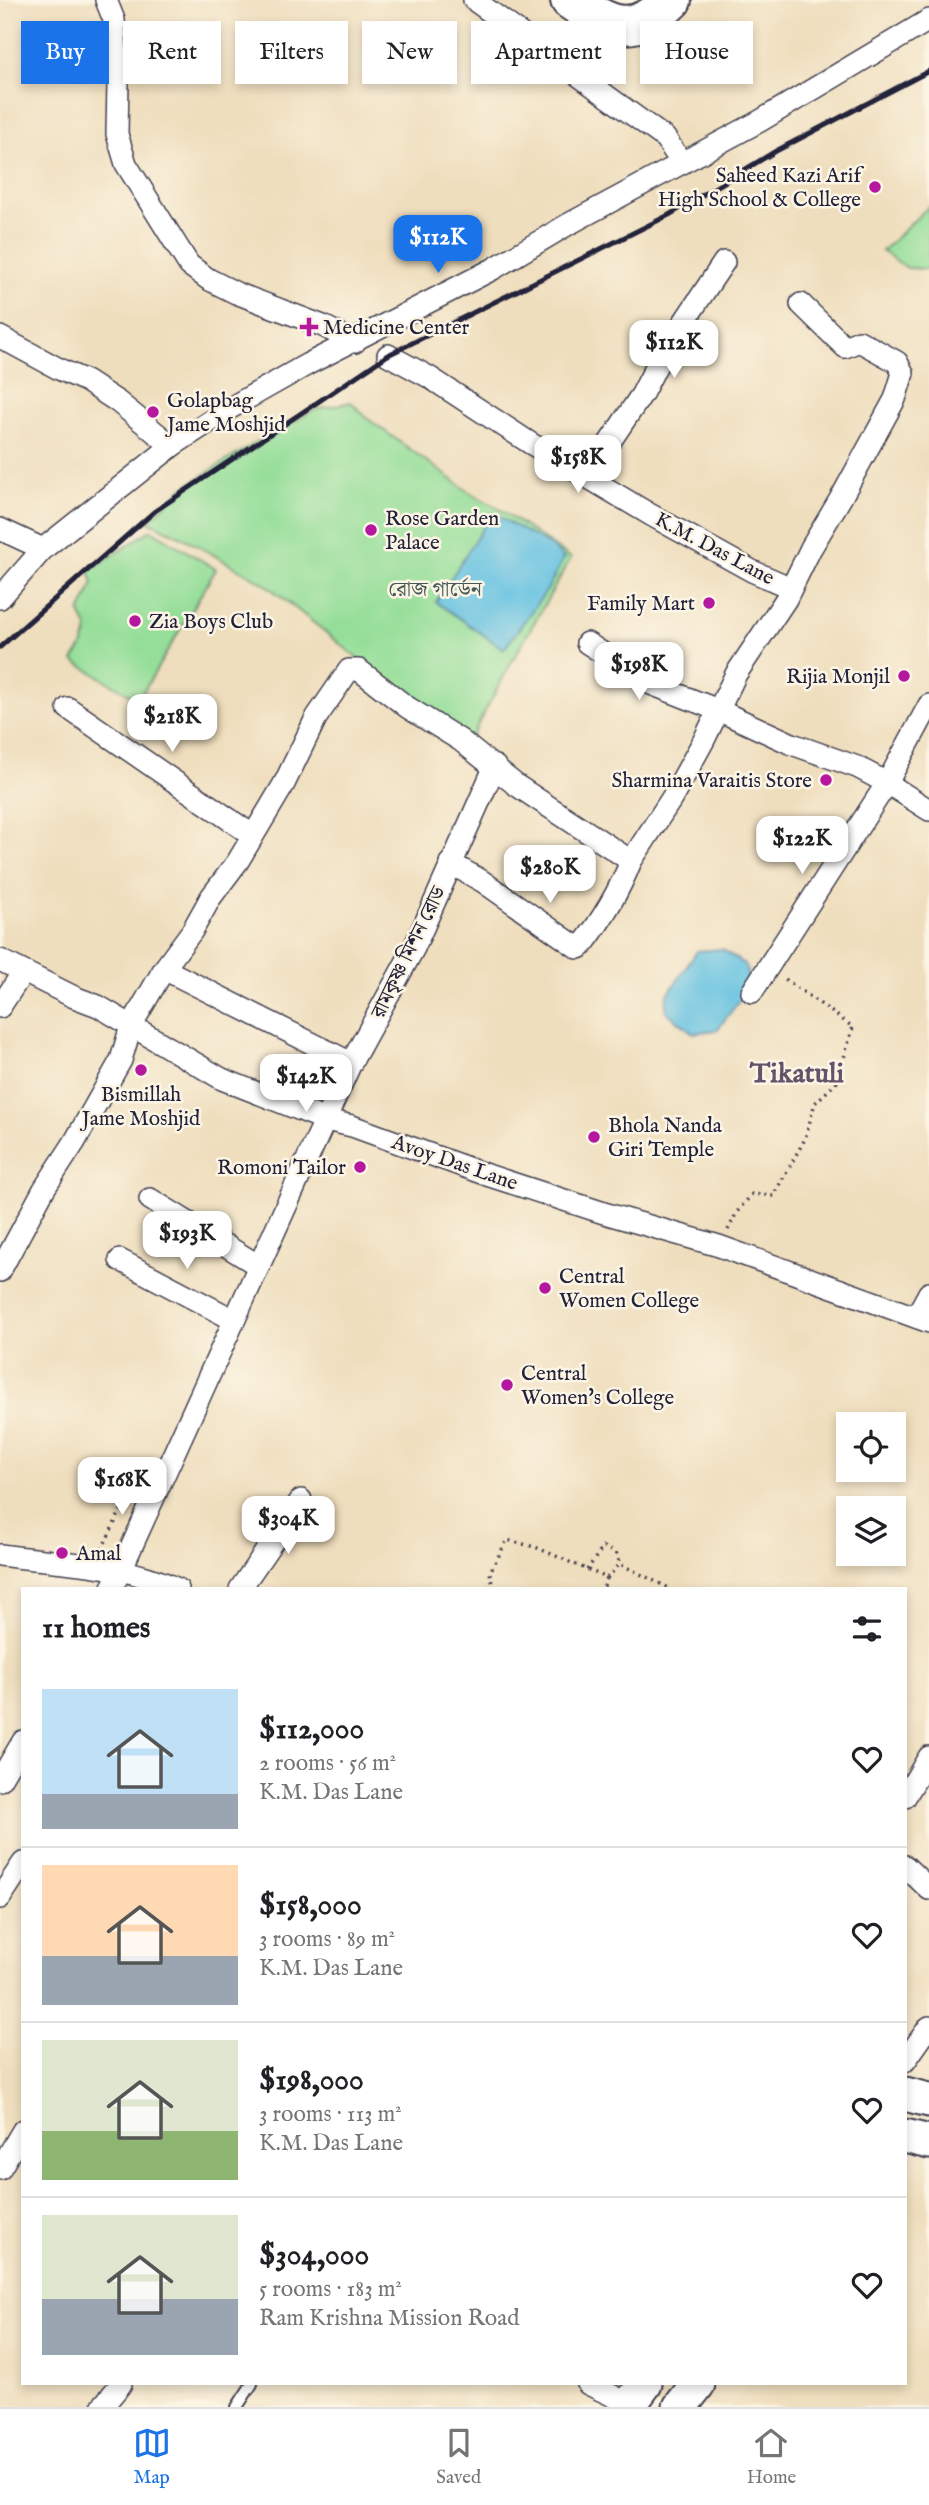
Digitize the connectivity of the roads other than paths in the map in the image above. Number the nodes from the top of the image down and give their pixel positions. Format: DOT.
graph roads {
  1 [pos="106,0"];
  2 [pos="474,0"];
  3 [pos="570,0"];
  4 [pos="597,0"];
  5 [pos="662,8"];
  6 [pos="929,20"];
  7 [pos="682,163"];
  8 [pos="724,262"];
  9 [pos="801,304"];
  10 [pos="0,337"];
  11 [pos="355,342"];
  12 [pos="388,355"];
  13 [pos="172,446"];
  14 [pos="587,476"];
  15 [pos="0,529"];
  16 [pos="43,549"];
  17 [pos="791,588"];
  18 [pos="0,598"];
  19 [pos="587,643"];
  20 [pos="929,705"];
  21 [pos="68,708"];
  22 [pos="718,710"];
  23 [pos="495,766"];
  24 [pos="887,783"];
  25 [pos="929,810"];
  26 [pos="252,835"];
  27 [pos="631,861"];
  28 [pos="450,863"];
  29 [pos="0,960"];
  30 [pos="164,969"];
  31 [pos="23,972"];
  32 [pos="752,992"];
  33 [pos="0,1007"];
  34 [pos="131,1026"];
  35 [pos="351,1063"];
  36 [pos="326,1119"];
  37 [pos="150,1199"];
  38 [pos="120,1260"];
  39 [pos="259,1266"];
  40 [pos="0,1271"];
  41 [pos="929,1293"];
  42 [pos="234,1320"];
  43 [pos="923,1320"];
  44 [pos="301,1500"];
  45 [pos="0,1555"];
  46 [pos="121,1570"];
  47 [pos="112,1587"];
  48 [pos="174,1587"];
  49 [pos="241,1587"];
  50 [pos="21,1744"];
  51 [pos="929,1757"];
  52 [pos="0,1780"];
  53 [pos="907,1794"];
  54 [pos="21,1866"];
  55 [pos="907,1868"];
  56 [pos="929,1889"];
  57 [pos="0,1899"];
  58 [pos="929,2027"];
  59 [pos="907,2059"];
  60 [pos="907,2094"];
  61 [pos="929,2100"];
  62 [pos="21,2133"];
  63 [pos="907,2136"];
  64 [pos="929,2142"];
  65 [pos="0,2169"];
  66 [pos="120,2385"];
  67 [pos="251,2385"];
  68 [pos="591,2385"];
  69 [pos="697,2385"];
  70 [pos="635,2398"];
  71 [pos="102,2407"];
  72 [pos="237,2407"];
  73 [pos="680,2407"];
  1 -- 11 [label="street"];
  2 -- 7 [label="street"];
  3 -- 5 [label="highway"];
  4 -- 5 [label="highway"];
  6 -- 7 [label="street"];
  7 -- 11 [label="street"];
  8 -- 14 [label="street"];
  9 -- 17 [label="street"];
  10 -- 13 [label="street"];
  11 -- 13 [label="street"];
  12 -- 14 [label="street, K.M. Das Lane"];
  13 -- 16 [label="street"];
  14 -- 17 [label="street, K.M. Das Lane"];
  15 -- 16 [label="street"];
  16 -- 18 [label="street"];
  17 -- 22 [label="street, K.M. Das Lane"];
  19 -- 22 [label="street"];
  20 -- 24 [label="street"];
  21 -- 26 [label="street"];
  22 -- 24 [label="street"];
  22 -- 27 [label="street, K.M. Das Lane"];
  23 -- 26 [label="street"];
  23 -- 27 [label="street"];
  23 -- 28 [label="street, রামকৃষ্ণ মিশন রোড"];
  24 -- 25 [label="street"];
  24 -- 32 [label="street"];
  26 -- 30 [label="street"];
  27 -- 28 [label="street, K.M. Das Lane"];
  28 -- 35 [label="street, রামকৃষ্ণ মিশন রোড"];
  29 -- 31 [label="street, Avoy Das Lane"];
  30 -- 34 [label="street"];
  30 -- 35 [label="street"];
  31 -- 33 [label="street"];
  31 -- 34 [label="street, Avoy Das Lane"];
  34 -- 36 [label="street, Avoy Das Lane"];
  34 -- 40 [label="street"];
  35 -- 36 [label="street, রামকৃষ্ণ মিশন রোড"];
  36 -- 39 [label="street, রামকৃষ্ণ মিশন রোড"];
  36 -- 43 [label="street, Avoy Das Lane"];
  37 -- 39 [label="street"];
  38 -- 42 [label="street"];
  39 -- 42 [label="street, রামকৃষ্ণ মিশন রোড"];
  41 -- 43 [label="street"];
  42 -- 46 [label="street, রামকৃষ্ণ মিশন রোড"];
  44 -- 49 [label="street"];
  45 -- 46 [label="street"];
  46 -- 47 [label="street, রামকৃষ্ণ মিশন রোড"];
  46 -- 48 [label="street"];
  50 -- 52 [label="street"];
  51 -- 53 [label="street"];
  54 -- 57 [label="street"];
  55 -- 56 [label="street"];
  58 -- 59 [label="street"];
  60 -- 61 [label="main road"];
  62 -- 65 [label="street"];
  63 -- 64 [label="main road"];
  66 -- 71 [label="street"];
  67 -- 72 [label="lane"];
  68 -- 70 [label="street"];
  69 -- 73 [label="main road"];
}
